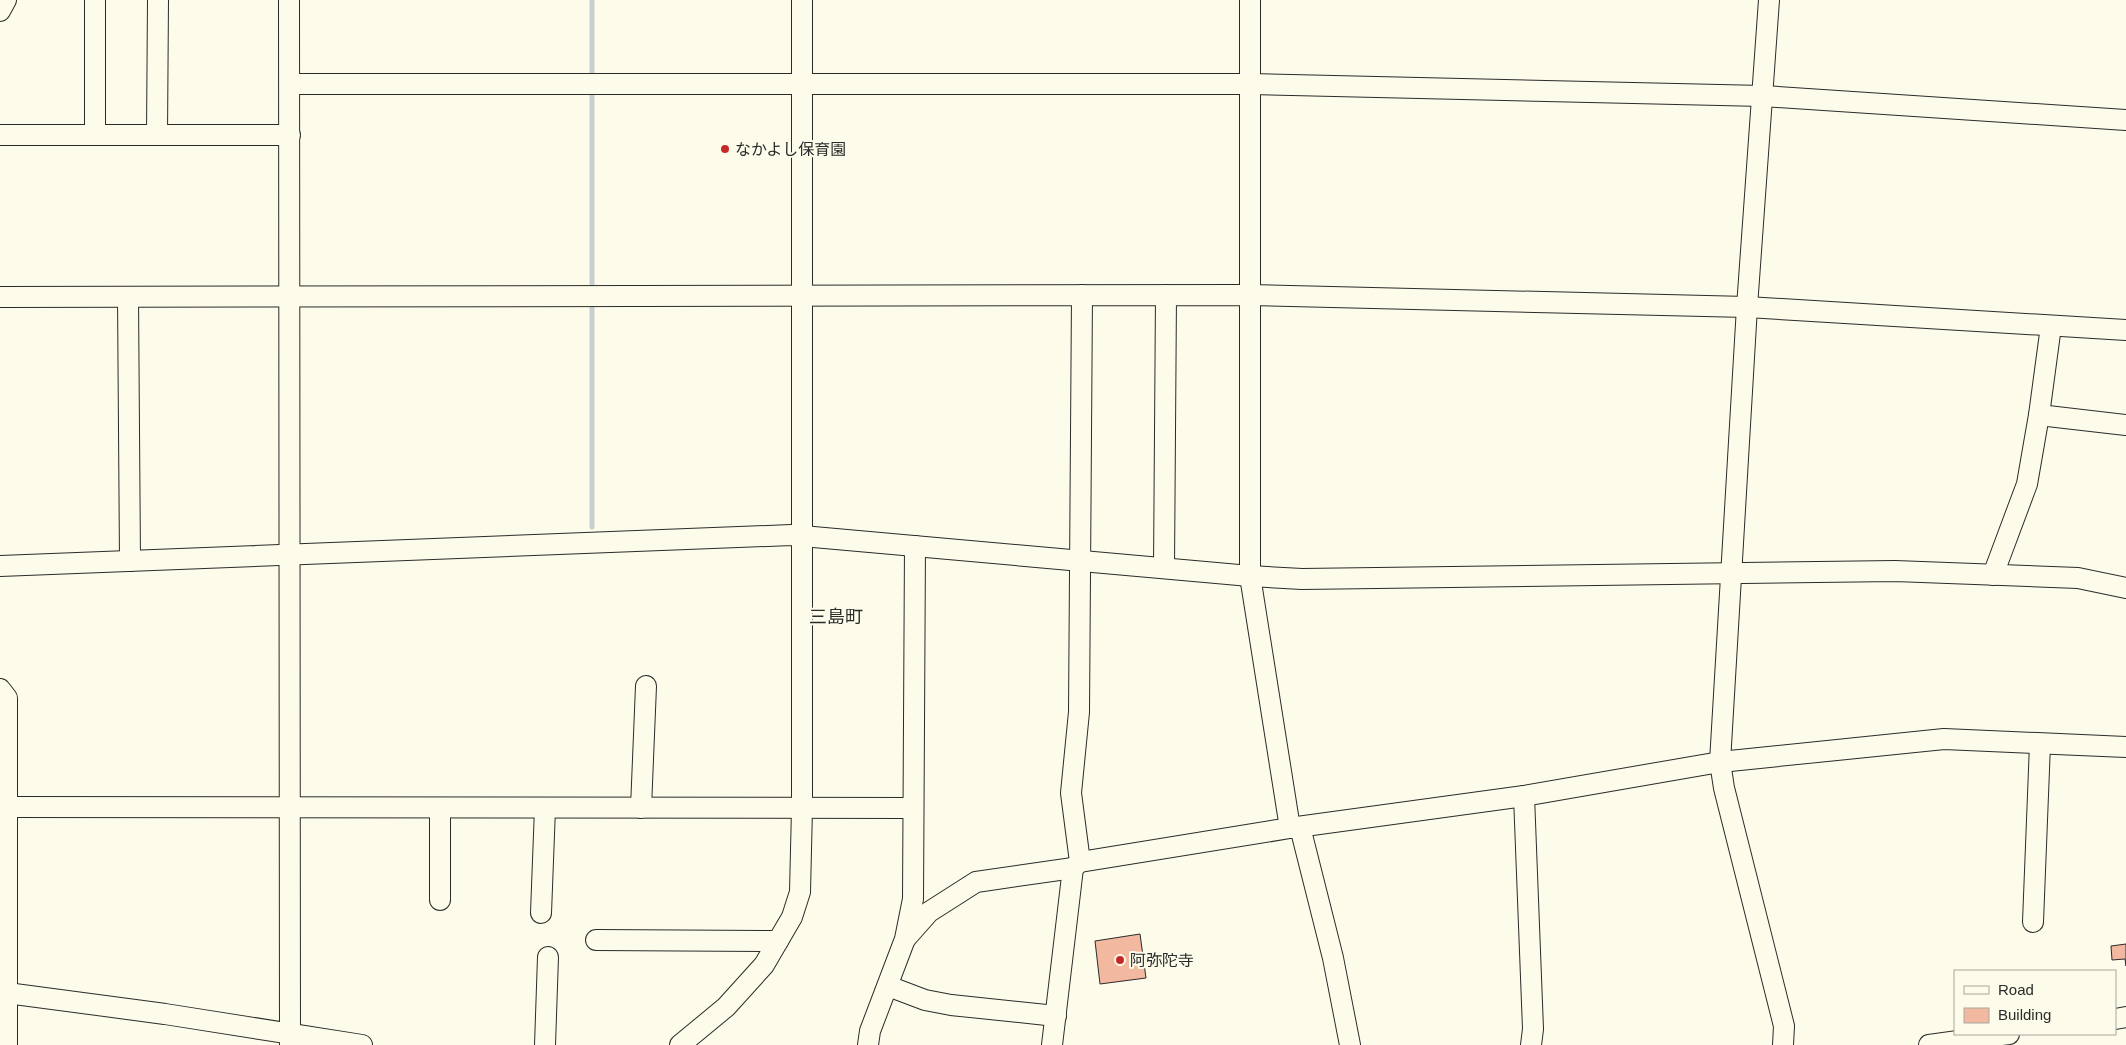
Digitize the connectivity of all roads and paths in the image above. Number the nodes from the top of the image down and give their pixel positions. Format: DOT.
graph roads {
  1 [pos="6,0"];
  2 [pos="95,0"];
  3 [pos="158,0"];
  4 [pos="289,0"];
  5 [pos="802,0"];
  6 [pos="1250,0"];
  7 [pos="1769,0"];
  8 [pos="0,11"];
  9 [pos="290,84"];
  10 [pos="1250,84"];
  11 [pos="802,86"];
  12 [pos="1762,96"];
  13 [pos="2126,120"];
  14 [pos="0,135"];
  15 [pos="94,135"];
  16 [pos="157,135"];
  17 [pos="290,135"];
  18 [pos="1082,295"];
  19 [pos="1166,295"];
  20 [pos="1249,295"];
  21 [pos="803,296"];
  22 [pos="0,297"];
  23 [pos="128,297"];
  24 [pos="290,297"];
  25 [pos="1747,306"];
  26 [pos="2051,326"];
  27 [pos="2126,330"];
  28 [pos="2040,415"];
  29 [pos="2126,425"];
  30 [pos="802,535"];
  31 [pos="915,546"];
  32 [pos="290,554"];
  33 [pos="130,561"];
  34 [pos="1080,561"];
  35 [pos="0,566"];
  36 [pos="1164,568"];
  37 [pos="1731,573"];
  38 [pos="1994,575"];
  39 [pos="1250,576"];
  40 [pos="2126,588"];
  41 [pos="646,686"];
  42 [pos="0,688"];
  43 [pos="2040,744"];
  44 [pos="2126,747"];
  45 [pos="1720,762"];
  46 [pos="1524,796"];
  47 [pos="3,807"];
  48 [pos="290,807"];
  49 [pos="440,808"];
  50 [pos="545,808"];
  51 [pos="641,808"];
  52 [pos="802,808"];
  53 [pos="912,808"];
  54 [pos="1295,827"];
  55 [pos="1076,865"];
  56 [pos="440,900"];
  57 [pos="541,913"];
  58 [pos="2033,922"];
  59 [pos="3,927"];
  60 [pos="905,939"];
  61 [pos="596,940"];
  62 [pos="778,941"];
  63 [pos="548,957"];
  64 [pos="888,986"];
  65 [pos="7,993"];
  66 [pos="1056,1016"];
  67 [pos="2002,1035"];
  68 [pos="290,1040"];
  69 [pos="7,1045"];
  70 [pos="362,1045"];
  71 [pos="545,1045"];
  72 [pos="680,1045"];
  73 [pos="868,1045"];
  74 [pos="1052,1045"];
  75 [pos="1350,1045"];
  76 [pos="1531,1045"];
  77 [pos="1783,1045"];
  78 [pos="1929,1045"];
  1 -- 8 [label="street"];
  2 -- 15 [label="street"];
  3 -- 16 [label="street"];
  4 -- 9 [label="street"];
  5 -- 11 [label="street"];
  6 -- 10 [label="street"];
  7 -- 12 [label="street"];
  9 -- 11 [label="street"];
  9 -- 17 [label="street"];
  10 -- 11 [label="street"];
  10 -- 12 [label="street"];
  10 -- 20 [label="street"];
  11 -- 21 [label="street"];
  12 -- 13 [label="street"];
  12 -- 25 [label="street"];
  14 -- 15 [label="street"];
  15 -- 16 [label="street"];
  16 -- 17 [label="street"];
  17 -- 24 [label="street"];
  18 -- 19 [label="street"];
  18 -- 21 [label="street"];
  18 -- 34 [label="street"];
  19 -- 20 [label="street"];
  19 -- 36 [label="street"];
  20 -- 25 [label="street"];
  20 -- 39 [label="street"];
  21 -- 24 [label="street"];
  21 -- 30 [label="street"];
  22 -- 23 [label="street"];
  23 -- 24 [label="street"];
  23 -- 33 [label="street"];
  24 -- 32 [label="street"];
  25 -- 26 [label="street"];
  25 -- 37 [label="street"];
  26 -- 27 [label="street"];
  26 -- 28 [label="street"];
  28 -- 29 [label="street"];
  28 -- 38 [label="street"];
  30 -- 31 [label="street"];
  30 -- 32 [label="street"];
  30 -- 52 [label="street"];
  31 -- 34 [label="street"];
  31 -- 53 [label="street"];
  32 -- 33 [label="street"];
  32 -- 48 [label="street"];
  33 -- 35 [label="street"];
  34 -- 36 [label="street"];
  34 -- 55 [label="street"];
  36 -- 39 [label="street"];
  37 -- 38 [label="street"];
  37 -- 39 [label="street"];
  37 -- 45 [label="street"];
  38 -- 40 [label="street"];
  39 -- 54 [label="street"];
  41 -- 51 [label="street"];
  42 -- 47 [label="street"];
  43 -- 44 [label="street"];
  43 -- 45 [label="street"];
  43 -- 58 [label="street"];
  45 -- 46 [label="street"];
  45 -- 77 [label="street"];
  46 -- 54 [label="street"];
  46 -- 76 [label="street"];
  47 -- 48 [label="street"];
  47 -- 59 [label="street"];
  48 -- 49 [label="street"];
  48 -- 68 [label="street"];
  49 -- 50 [label="street"];
  49 -- 56 [label="street"];
  50 -- 51 [label="street"];
  50 -- 57 [label="street"];
  51 -- 52 [label="street"];
  52 -- 53 [label="street"];
  52 -- 62 [label="street"];
  53 -- 60 [label="street"];
  54 -- 55 [label="street"];
  54 -- 75 [label="street"];
  55 -- 60 [label="street"];
  55 -- 66 [label="street"];
  59 -- 65 [label="street"];
  60 -- 64 [label="street"];
  61 -- 62 [label="street"];
  62 -- 72 [label="street"];
  63 -- 71 [label="street"];
  64 -- 66 [label="street"];
  64 -- 73 [label="street"];
  65 -- 68 [label="street"];
  65 -- 69 [label="street"];
  66 -- 74 [label="street"];
  67 -- 78 [label="street"];
  68 -- 70 [label="street"];
}
